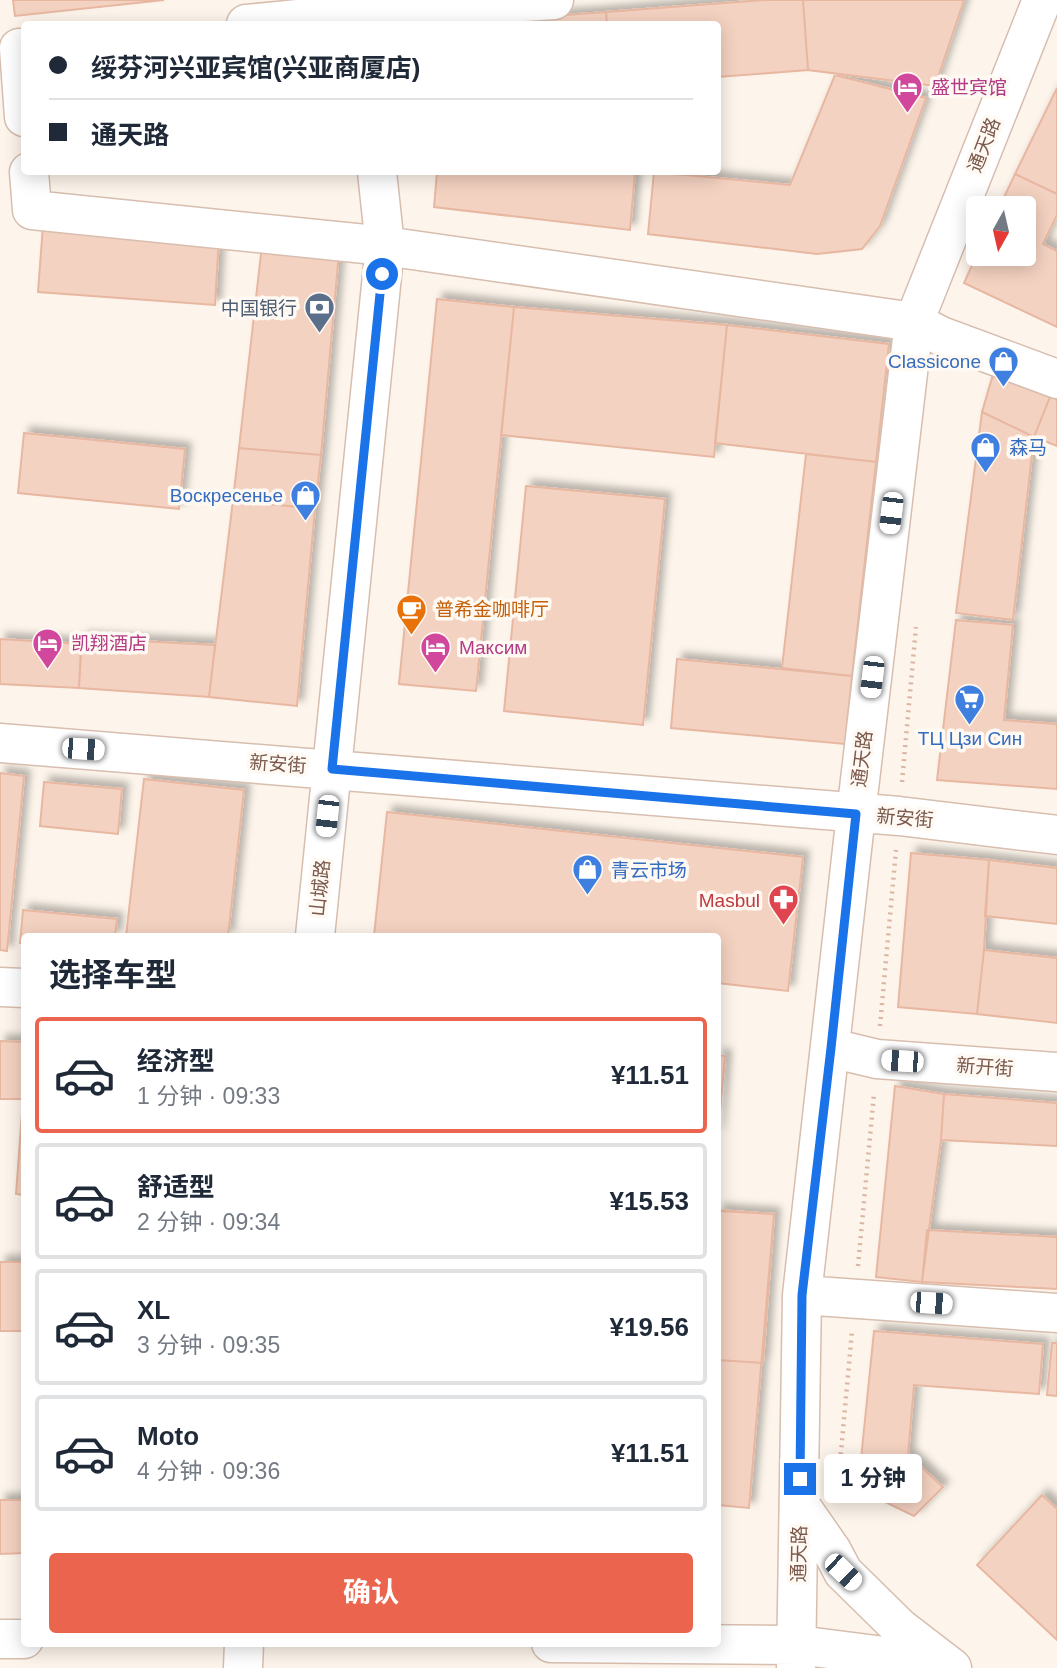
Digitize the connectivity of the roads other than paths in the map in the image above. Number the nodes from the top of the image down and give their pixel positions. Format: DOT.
graph roads {
  1 [pos="554,0"];
  2 [pos="1037,9"];
  3 [pos="359,12"];
  4 [pos="274,21"];
  5 [pos="15,48"];
  6 [pos="21,94"];
  7 [pos="29,175"];
  8 [pos="377,175"];
  9 [pos="385,246"];
  10 [pos="914,322"];
  11 [pos="1057,379"];
  12 [pos="0,743"];
  13 [pos="332,769"];
  14 [pos="856,814"];
  15 [pos="1057,835"];
  16 [pos="315,933"];
  17 [pos="0,987"];
  18 [pos="21,988"];
  19 [pos="831,1048"];
  20 [pos="1057,1072"];
  21 [pos="802,1295"];
  22 [pos="1057,1313"];
  23 [pos="800,1505"];
  24 [pos="0,1639"];
  25 [pos="21,1639"];
  26 [pos="244,1647"];
  27 [pos="621,1647"];
  28 [pos="797,1657"];
  29 [pos="243,1668"];
  30 [pos="908,1668"];
  31 [pos="952,1668"];
  1 -- 3 [label="street"];
  2 -- 10 [label="street, 通天路"];
  3 -- 4 [label="street"];
  5 -- 6 [label="street"];
  7 -- 9 [label="street"];
  8 -- 9 [label="street, 山城路"];
  9 -- 10 [label="street"];
  9 -- 13 [label="street, 山城路"];
  10 -- 11 [label="street"];
  10 -- 14 [label="street, 通天路"];
  12 -- 13 [label="street, 新安街"];
  13 -- 14 [label="street, 新安街"];
  13 -- 16 [label="street, 山城路"];
  14 -- 15 [label="street, 新安街"];
  14 -- 19 [label="street, 通天路"];
  17 -- 18 [label="street"];
  19 -- 20 [label="street, 新开街"];
  19 -- 21 [label="street, 通天路"];
  21 -- 22 [label="street"];
  21 -- 23 [label="street, 通天路"];
  23 -- 28 [label="street, 通天路"];
  23 -- 31 [label="street"];
  24 -- 25 [label="street"];
  26 -- 29 [label="street"];
  27 -- 28 [label="street"];
  28 -- 30 [label="street"];
}
